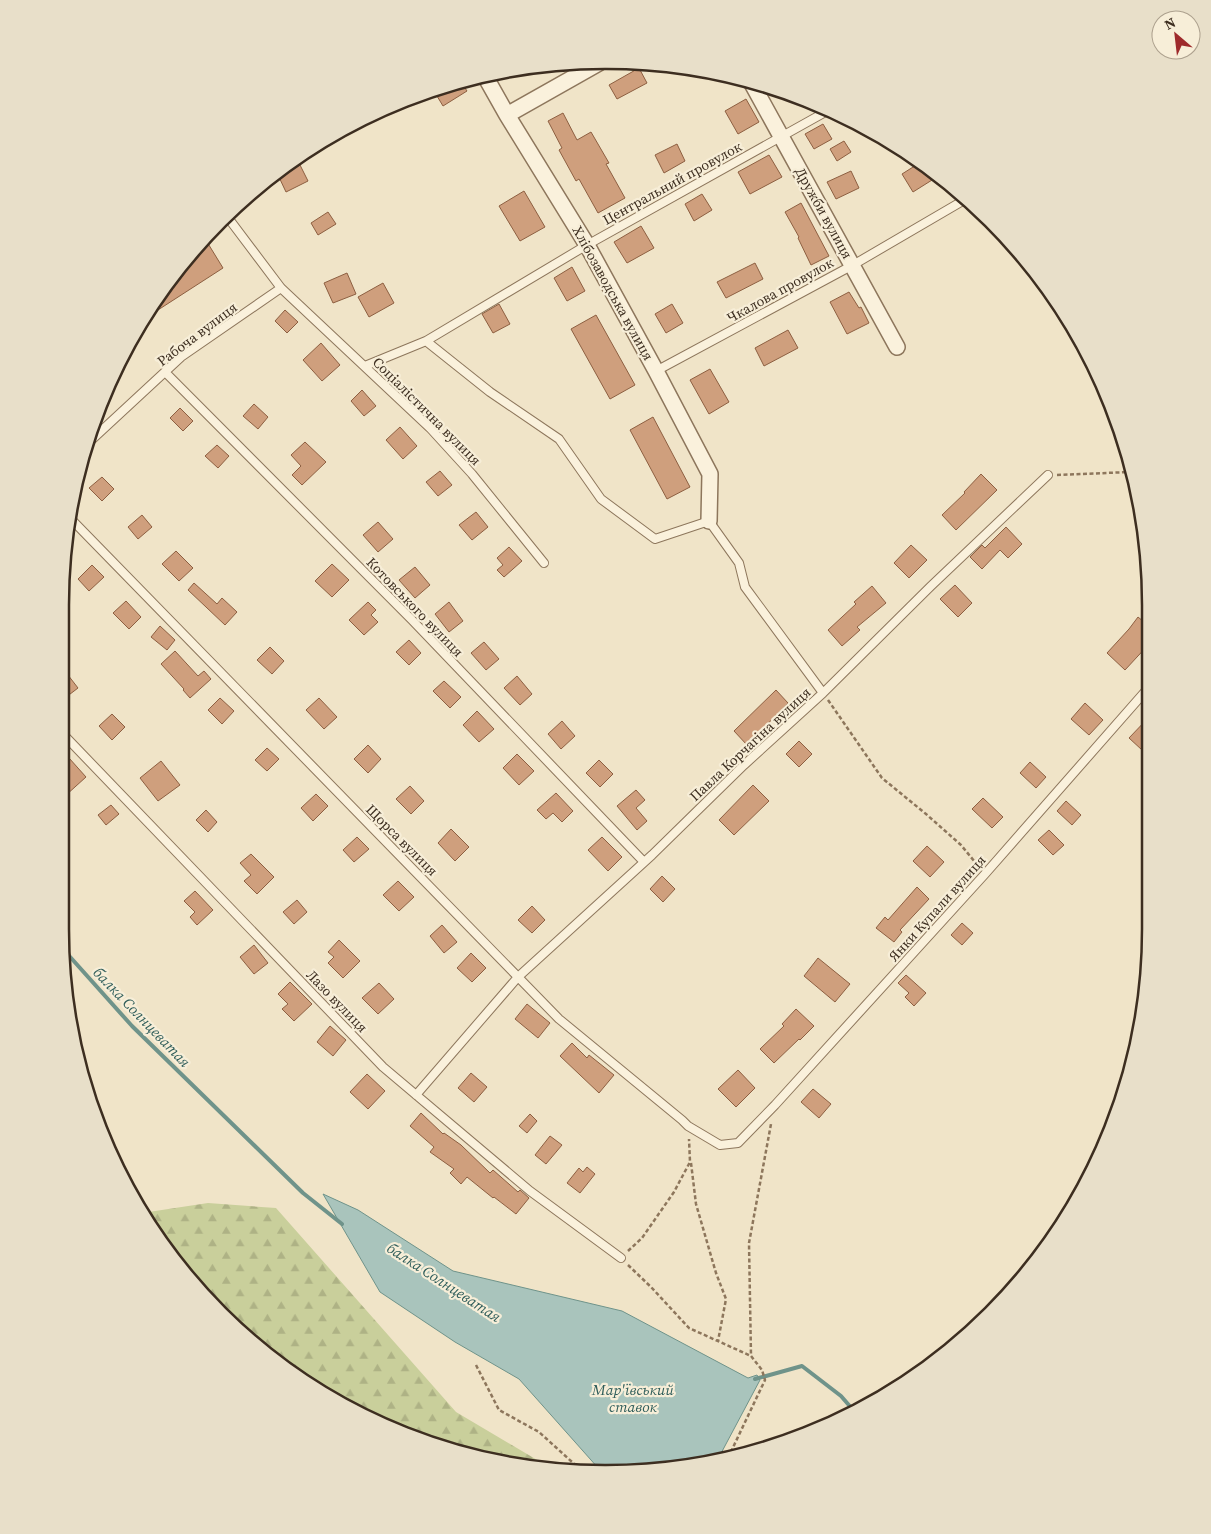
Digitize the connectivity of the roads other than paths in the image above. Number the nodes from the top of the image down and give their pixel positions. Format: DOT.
graph roads {
  1 [pos="586,70"];
  2 [pos="488,82"];
  3 [pos="756,91"];
  4 [pos="821,114"];
  5 [pos="507,115"];
  6 [pos="782,136"];
  7 [pos="960,203"];
  8 [pos="231,221"];
  9 [pos="587,245"];
  10 [pos="853,265"];
  11 [pos="281,288"];
  12 [pos="426,341"];
  13 [pos="897,347"];
  14 [pos="365,366"];
  15 [pos="656,371"];
  16 [pos="165,372"];
  17 [pos="96,436"];
  18 [pos="1048,475"];
  19 [pos="710,521"];
  20 [pos="75,523"];
  21 [pos="544,563"];
  22 [pos="822,693"];
  23 [pos="1142,695"];
  24 [pos="69,740"];
  25 [pos="644,862"];
  26 [pos="518,977"];
  27 [pos="416,1095"];
  28 [pos="738,1143"];
  29 [pos="621,1258"];
  1 -- 5 [label="street"];
  2 -- 5 [label="street, Хлібозаводська вулиця"];
  3 -- 6 [label="street, Дружби вулиця"];
  4 -- 6 [label="lane, Центральний провулок"];
  5 -- 9 [label="street, Хлібозаводська вулиця"];
  6 -- 9 [label="lane, Центральний провулок"];
  6 -- 10 [label="street, Дружби вулиця"];
  7 -- 10 [label="lane, Чкалова провулок"];
  8 -- 11 [label="lane, Соціалістична вулиця"];
  9 -- 12 [label="lane, Центральний провулок"];
  9 -- 15 [label="street, Хлібозаводська вулиця"];
  10 -- 13 [label="street, Дружби вулиця"];
  10 -- 15 [label="lane, Чкалова провулок"];
  11 -- 14 [label="lane, Соціалістична вулиця"];
  11 -- 16 [label="lane, Рабоча вулиця"];
  12 -- 14 [label="lane, Центральний провулок"];
  12 -- 19 [label="lane"];
  14 -- 21 [label="lane, Соціалістична вулиця"];
  15 -- 19 [label="street, Хлібозаводська вулиця"];
  16 -- 17 [label="lane, Рабоча вулиця"];
  16 -- 25 [label="lane, Котовського вулиця"];
  18 -- 22 [label="lane, Павла Корчагіна вулиця"];
  19 -- 22 [label="lane"];
  20 -- 26 [label="lane, Щорса вулиця"];
  22 -- 25 [label="lane, Павла Корчагіна вулиця"];
  23 -- 28 [label="lane, Янки Купали вулиця"];
  24 -- 27 [label="lane, Лазо вулиця"];
  25 -- 26 [label="lane, Павла Корчагіна вулиця"];
  26 -- 27 [label="lane, Павла Корчагіна вулиця"];
  26 -- 28 [label="lane, Щорса вулиця"];
  27 -- 29 [label="lane, Лазо вулиця"];
}
